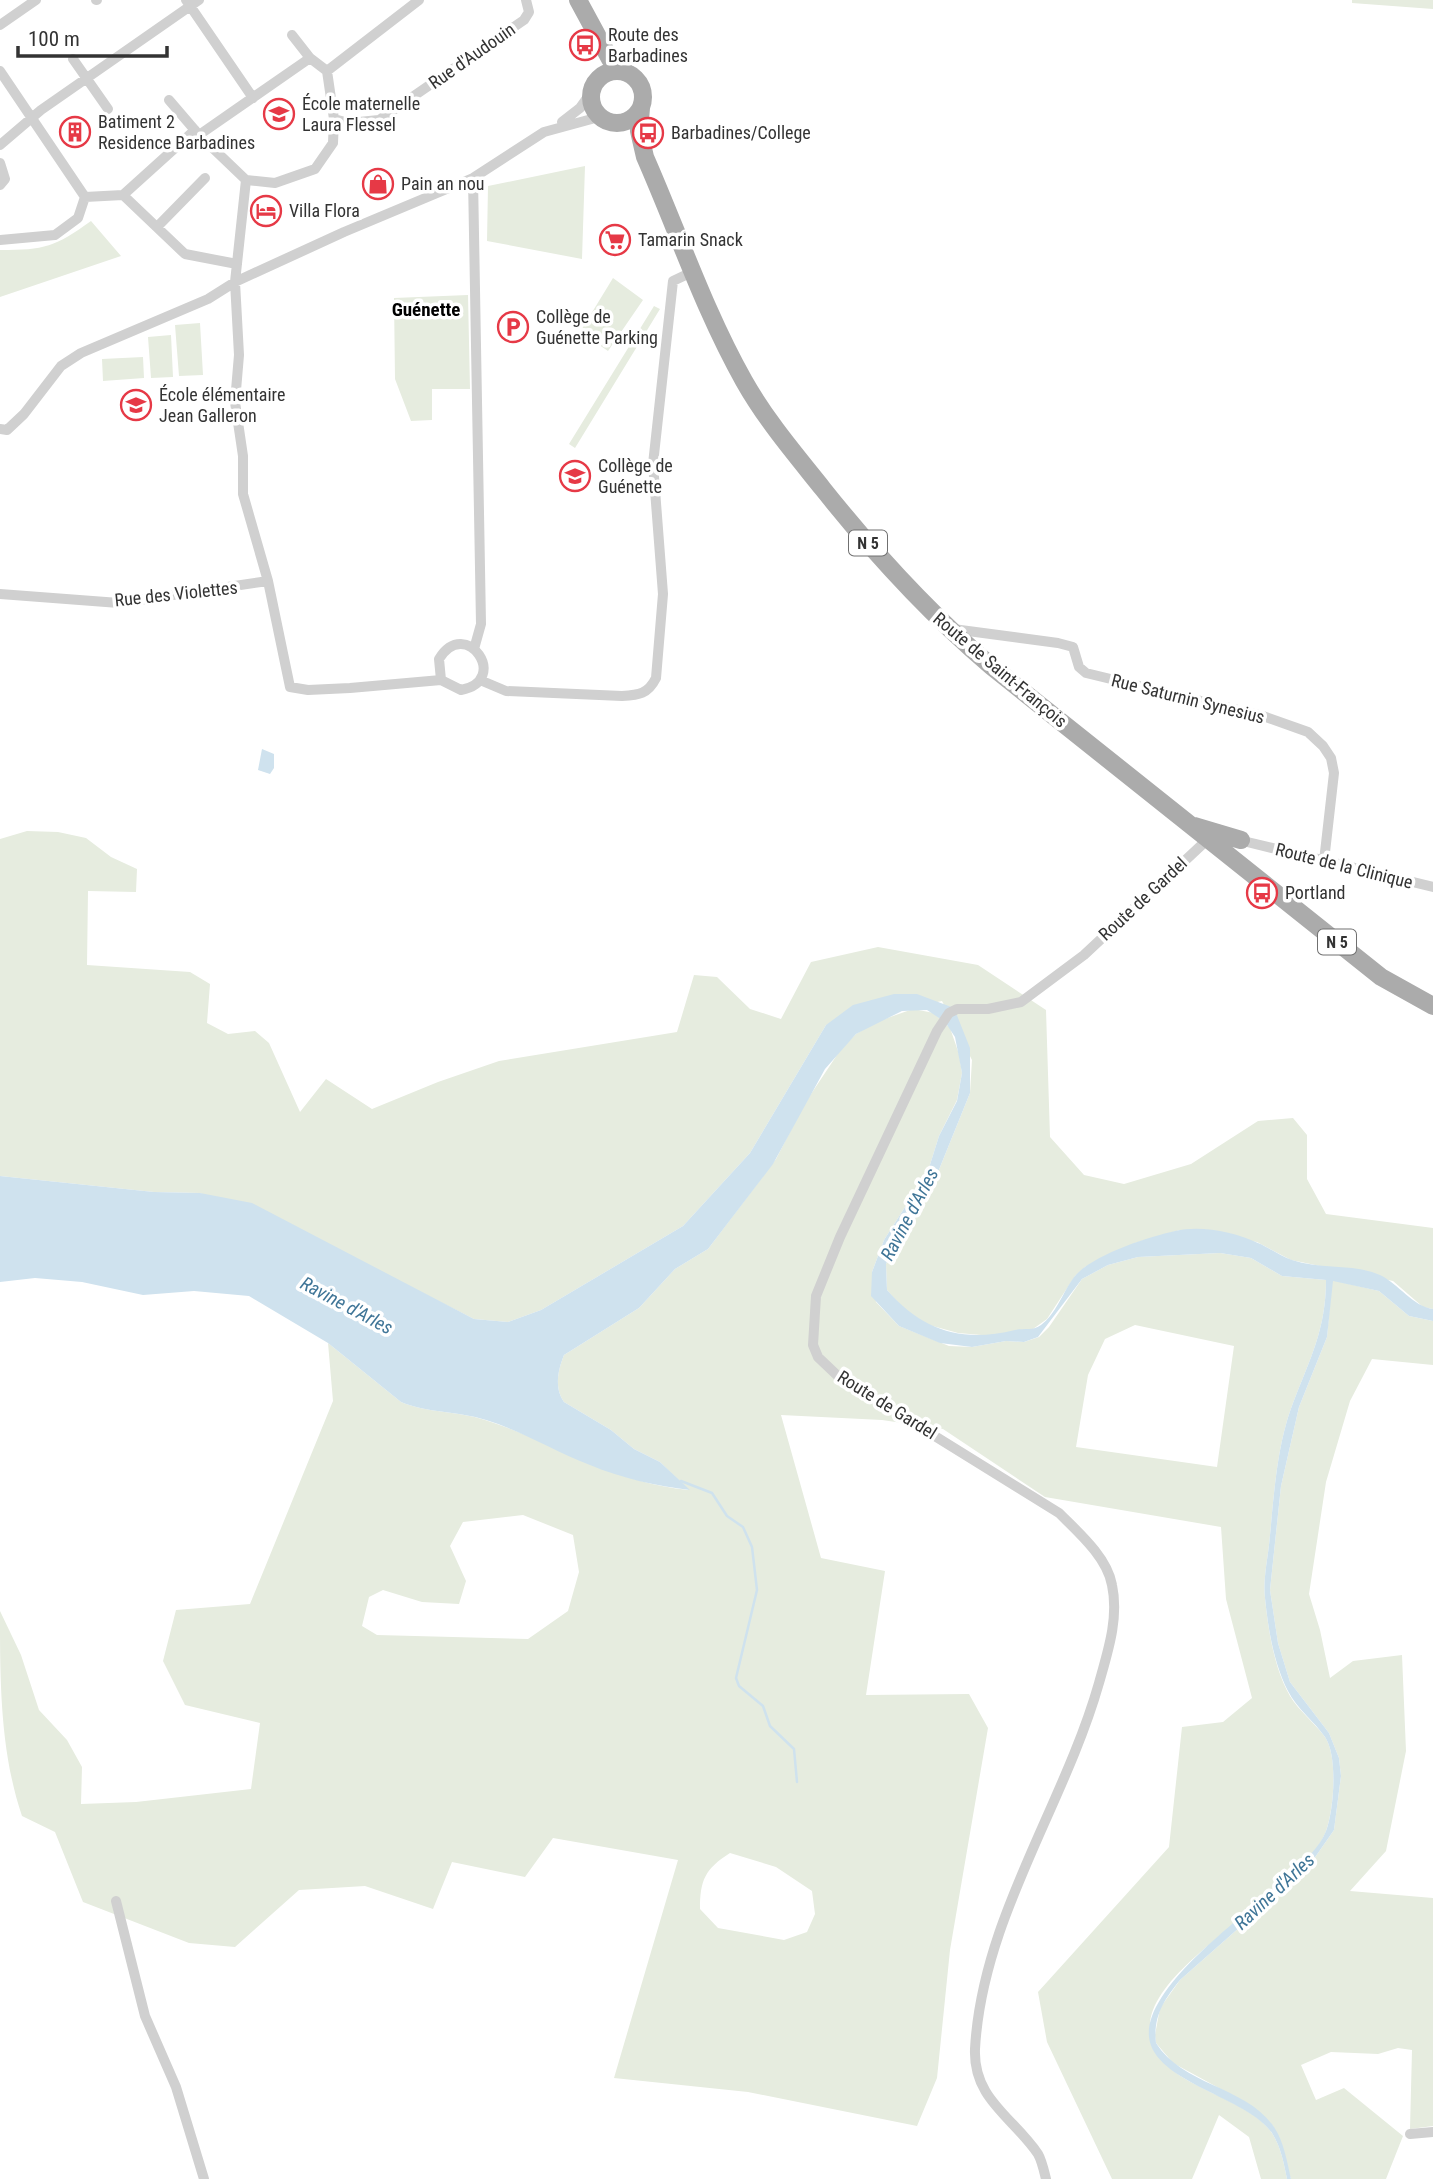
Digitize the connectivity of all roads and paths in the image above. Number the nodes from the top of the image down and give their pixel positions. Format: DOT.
graph roads {
  1 [pos="36,0"];
  2 [pos="419,0"];
  3 [pos="526,0"];
  4 [pos="578,0"];
  5 [pos="192,2"];
  6 [pos="402,5"];
  7 [pos="589,24"];
  8 [pos="0,25"];
  9 [pos="292,35"];
  10 [pos="310,58"];
  11 [pos="73,59"];
  12 [pos="0,71"];
  13 [pos="327,71"];
  14 [pos="626,72"];
  15 [pos="86,79"];
  16 [pos="594,86"];
  17 [pos="253,98"];
  18 [pos="170,100"];
  19 [pos="108,108"];
  20 [pos="641,108"];
  21 [pos="30,119"];
  22 [pos="334,119"];
  23 [pos="607,120"];
  24 [pos="557,126"];
  25 [pos="197,133"];
  26 [pos="0,145"];
  27 [pos="645,158"];
  28 [pos="0,163"];
  29 [pos="205,178"];
  30 [pos="473,178"];
  31 [pos="246,180"];
  32 [pos="0,185"];
  33 [pos="123,195"];
  34 [pos="85,197"];
  35 [pos="157,227"];
  36 [pos="0,240"];
  37 [pos="237,264"];
  38 [pos="692,272"];
  39 [pos="234,282"];
  40 [pos="2,432"];
  41 [pos="268,581"];
  42 [pos="0,594"];
  43 [pos="947,628"];
  44 [pos="474,649"];
  45 [pos="441,680"];
  46 [pos="480,680"];
  47 [pos="1188,824"];
  48 [pos="1248,843"];
  49 [pos="1215,846"];
  50 [pos="1324,861"];
  51 [pos="1246,870"];
  52 [pos="1433,887"];
  53 [pos="1433,1006"];
  54 [pos="116,1901"];
  55 [pos="1433,2132"];
  56 [pos="1410,2134"];
  57 [pos="204,2179"];
  58 [pos="1046,2179"];
  1 -- 8 [label="street"];
  2 -- 6 [label="street"];
  3 -- 22 [label="street, Rue d'Audouin"];
  4 -- 7 [label="main road, N 5"];
  5 -- 15 [label="street"];
  5 -- 17 [label="street"];
  6 -- 13 [label="street"];
  7 -- 14 [label="main road, N 5"];
  7 -- 16 [label="main road, N 5"];
  9 -- 10 [label="street"];
  10 -- 13 [label="street"];
  10 -- 17 [label="street"];
  11 -- 15 [label="street"];
  12 -- 21 [label="street"];
  13 -- 22 [label="street"];
  14 -- 16 [label="main road"];
  14 -- 20 [label="main road, N 5"];
  15 -- 19 [label="street"];
  15 -- 21 [label="street"];
  16 -- 23 [label="main road, N 5"];
  16 -- 24 [label="street"];
  17 -- 25 [label="street"];
  18 -- 25 [label="street"];
  20 -- 23 [label="main road"];
  20 -- 27 [label="main road, Route de Saint-François / N 5"];
  21 -- 26 [label="street"];
  21 -- 34 [label="street"];
  22 -- 31 [label="street"];
  23 -- 24 [label="street"];
  23 -- 27 [label="main road, Route de Saint-François / N 5"];
  24 -- 30 [label="street"];
  25 -- 31 [label="street"];
  25 -- 33 [label="street"];
  27 -- 38 [label="main road, Route de Saint-François / N 5"];
  28 -- 32 [label="street"];
  29 -- 35 [label="street"];
  30 -- 39 [label="street"];
  30 -- 44 [label="street"];
  31 -- 37 [label="street"];
  33 -- 34 [label="street"];
  33 -- 35 [label="street"];
  34 -- 36 [label="street"];
  35 -- 37 [label="street"];
  37 -- 39 [label="street"];
  38 -- 43 [label="main road, Route de Saint-François / N 5"];
  38 -- 46 [label="street"];
  39 -- 40 [label="street"];
  39 -- 41 [label="street"];
  41 -- 42 [label="street, Rue des Violettes"];
  41 -- 45 [label="street"];
  43 -- 47 [label="main road, Route de Saint-François / N 5"];
  43 -- 50 [label="street, Rue Saturnin Synesius"];
  44 -- 45 [label="street"];
  44 -- 46 [label="street"];
  45 -- 46 [label="street"];
  47 -- 48 [label="main road"];
  47 -- 49 [label="main road, Route de Saint-François / N 5"];
  48 -- 49 [label="street"];
  48 -- 50 [label="street, Route de la Clinique"];
  48 -- 51 [label="main road"];
  49 -- 51 [label="main road, Route de Saint-François / N 5"];
  49 -- 58 [label="street, Route de Gardel"];
  50 -- 52 [label="street, Route de la Clinique"];
  51 -- 53 [label="main road, Route de Saint-François / N 5"];
  54 -- 57 [label="street"];
  55 -- 56 [label="street"];
}
